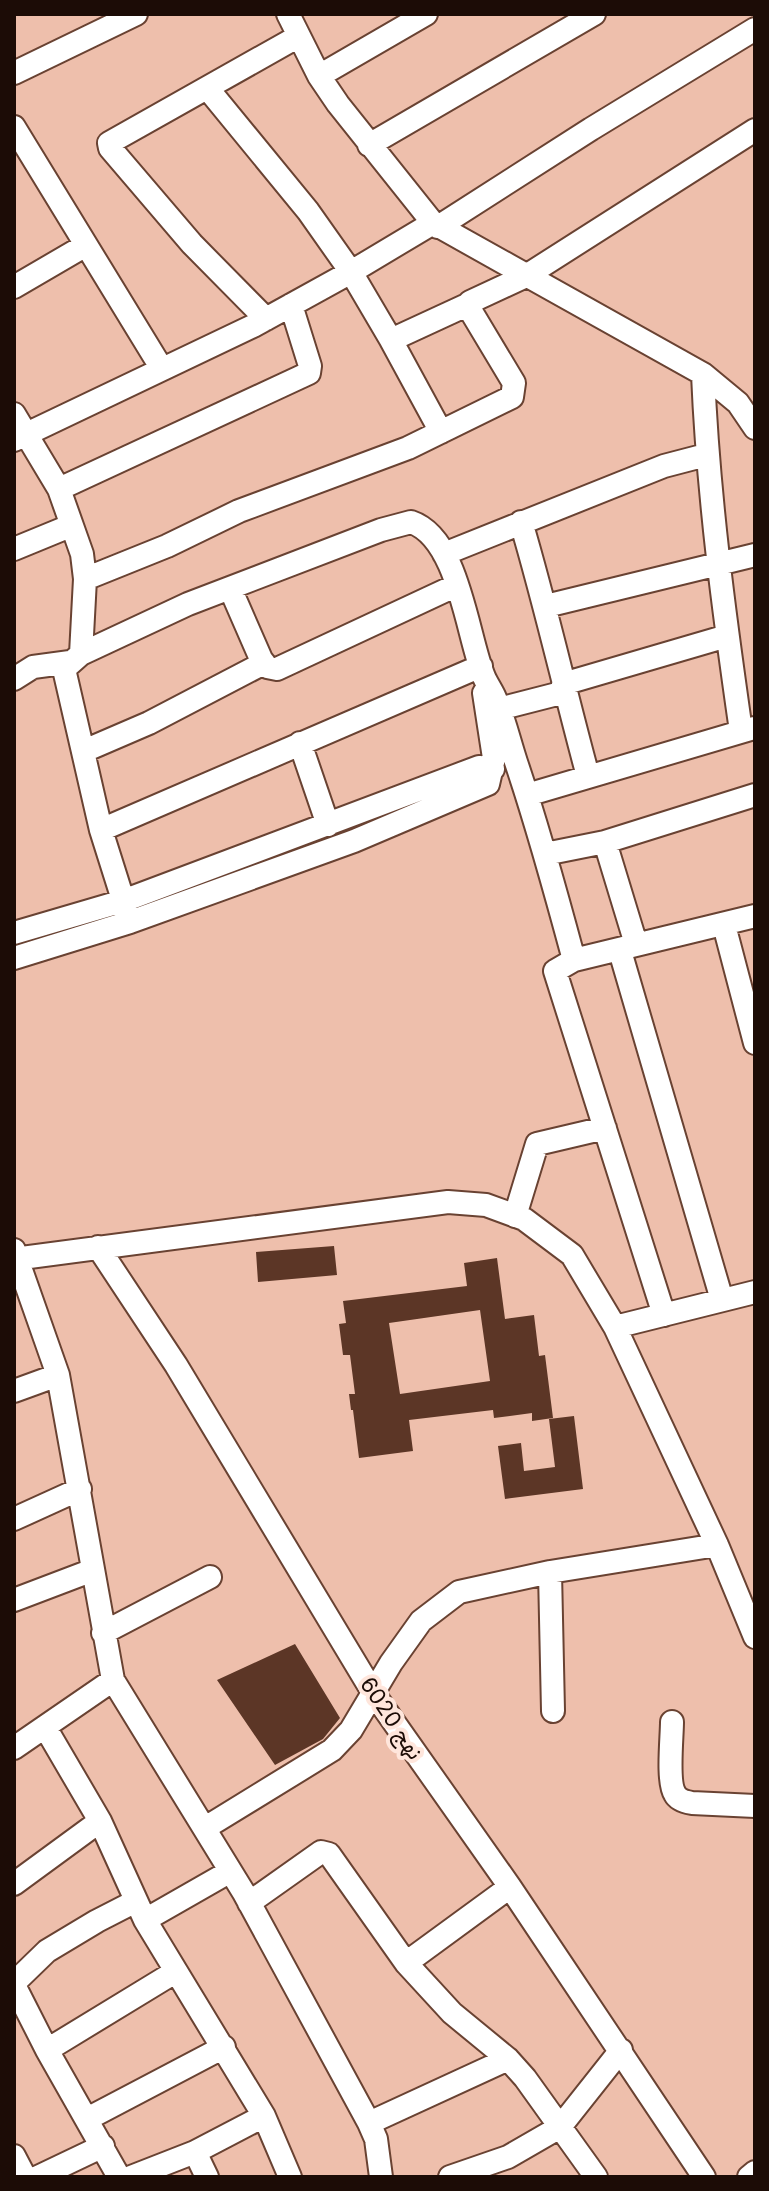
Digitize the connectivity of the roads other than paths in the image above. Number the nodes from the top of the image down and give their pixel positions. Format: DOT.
graph roads {
  1 [pos="136,14"];
  2 [pos="288,14"];
  3 [pos="426,14"];
  4 [pos="594,14"];
  5 [pos="393,22"];
  6 [pos="755,29"];
  7 [pos="299,36"];
  8 [pos="14,73"];
  9 [pos="319,76"];
  10 [pos="208,89"];
  11 [pos="14,127"];
  12 [pos="755,130"];
  13 [pos="369,145"];
  14 [pos="436,225"];
  15 [pos="86,245"];
  16 [pos="351,272"];
  17 [pos="526,276"];
  18 [pos="14,287"];
  19 [pos="469,304"];
  20 [pos="291,305"];
  21 [pos="266,319"];
  22 [pos="391,340"];
  23 [pos="162,369"];
  24 [pos="703,374"];
  25 [pos="755,428"];
  26 [pos="18,429"];
  27 [pos="441,432"];
  28 [pos="706,455"];
  29 [pos="59,489"];
  30 [pos="521,522"];
  31 [pos="70,526"];
  32 [pos="14,549"];
  33 [pos="444,554"];
  34 [pos="755,555"];
  35 [pos="718,564"];
  36 [pos="85,579"];
  37 [pos="457,585"];
  38 [pos="230,588"];
  39 [pos="546,606"];
  40 [pos="727,636"];
  41 [pos="75,658"];
  42 [pos="264,663"];
  43 [pos="482,671"];
  44 [pos="14,679"];
  45 [pos="564,688"];
  46 [pos="499,709"];
  47 [pos="748,730"];
  48 [pos="300,743"];
  49 [pos="84,751"];
  50 [pos="493,769"];
  51 [pos="588,776"];
  52 [pos="527,795"];
  53 [pos="755,795"];
  54 [pos="328,825"];
  55 [pos="101,830"];
  56 [pos="605,842"];
  57 [pos="545,854"];
  58 [pos="126,911"];
  59 [pos="755,916"];
  60 [pos="724,925"];
  61 [pos="14,933"];
  62 [pos="628,947"];
  63 [pos="14,958"];
  64 [pos="574,960"];
  65 [pos="755,1043"];
  66 [pos="605,1128"];
  67 [pos="515,1216"];
  68 [pos="98,1247"];
  69 [pos="15,1256"];
  70 [pos="755,1292"];
  71 [pos="722,1300"];
  72 [pos="664,1315"];
  73 [pos="615,1327"];
  74 [pos="58,1375"];
  75 [pos="14,1391"];
  76 [pos="80,1489"];
  77 [pos="14,1519"];
  78 [pos="717,1545"];
  79 [pos="93,1570"];
  80 [pos="550,1572"];
  81 [pos="210,1577"];
  82 [pos="14,1600"];
  83 [pos="103,1633"];
  84 [pos="755,1637"];
  85 [pos="113,1680"];
  86 [pos="374,1694"];
  87 [pos="553,1711"];
  88 [pos="672,1722"];
  89 [pos="45,1727"];
  90 [pos="14,1748"];
  91 [pos="755,1806"];
  92 [pos="100,1821"];
  93 [pos="205,1828"];
  94 [pos="229,1872"];
  95 [pos="14,1884"];
  96 [pos="510,1887"];
  97 [pos="249,1903"];
  98 [pos="141,1911"];
  99 [pos="406,1963"];
  100 [pos="175,1972"];
  101 [pos="14,1984"];
  102 [pos="224,2047"];
  103 [pos="47,2050"];
  104 [pos="621,2050"];
  105 [pos="508,2059"];
  106 [pos="264,2116"];
  107 [pos="87,2119"];
  108 [pos="369,2123"];
  109 [pos="560,2127"];
  110 [pos="103,2146"];
  111 [pos="195,2152"];
  112 [pos="14,2156"];
  113 [pos="505,2168"];
  114 [pos="755,2172"];
  115 [pos="25,2177"];
  116 [pos="38,2177"];
  117 [pos="119,2177"];
  118 [pos="131,2177"];
  119 [pos="207,2177"];
  120 [pos="290,2177"];
  121 [pos="381,2177"];
  122 [pos="450,2177"];
  123 [pos="596,2177"];
  124 [pos="704,2177"];
  125 [pos="749,2177"];
  1 -- 8 [label="street"];
  2 -- 7 [label="street"];
  3 -- 5 [label="street"];
  4 -- 13 [label="street"];
  5 -- 9 [label="street"];
  6 -- 14 [label="street"];
  7 -- 9 [label="street"];
  7 -- 10 [label="street"];
  9 -- 13 [label="street"];
  10 -- 16 [label="street"];
  10 -- 21 [label="street"];
  11 -- 15 [label="street"];
  12 -- 17 [label="street"];
  13 -- 14 [label="street"];
  14 -- 16 [label="street"];
  14 -- 17 [label="street"];
  15 -- 18 [label="street"];
  15 -- 23 [label="street"];
  16 -- 20 [label="street"];
  16 -- 22 [label="street"];
  17 -- 19 [label="street"];
  17 -- 24 [label="street"];
  19 -- 22 [label="street"];
  19 -- 27 [label="street"];
  20 -- 21 [label="street"];
  20 -- 29 [label="street"];
  21 -- 23 [label="street"];
  22 -- 27 [label="street"];
  23 -- 26 [label="street"];
  24 -- 25 [label="street"];
  24 -- 28 [label="street"];
  26 -- 29 [label="street"];
  27 -- 36 [label="street"];
  28 -- 30 [label="street"];
  28 -- 35 [label="street"];
  29 -- 31 [label="street"];
  30 -- 33 [label="street"];
  30 -- 39 [label="street"];
  31 -- 32 [label="street"];
  31 -- 36 [label="street"];
  33 -- 37 [label="street"];
  33 -- 38 [label="street"];
  34 -- 35 [label="street"];
  35 -- 39 [label="street"];
  35 -- 40 [label="street"];
  36 -- 41 [label="street"];
  37 -- 42 [label="street"];
  37 -- 43 [label="street"];
  38 -- 41 [label="street"];
  38 -- 42 [label="street"];
  39 -- 45 [label="street"];
  40 -- 45 [label="street"];
  40 -- 47 [label="street"];
  41 -- 44 [label="street"];
  41 -- 49 [label="street"];
  42 -- 49 [label="street"];
  43 -- 46 [label="street"];
  43 -- 48 [label="street"];
  43 -- 50 [label="street"];
  45 -- 46 [label="street"];
  45 -- 51 [label="street"];
  46 -- 52 [label="street"];
  47 -- 51 [label="street"];
  48 -- 54 [label="street"];
  48 -- 55 [label="street"];
  49 -- 55 [label="street"];
  50 -- 54 [label="street"];
  50 -- 58 [label="street"];
  51 -- 52 [label="street"];
  52 -- 57 [label="street"];
  53 -- 56 [label="street"];
  54 -- 58 [label="street"];
  55 -- 58 [label="street"];
  56 -- 57 [label="street"];
  56 -- 62 [label="street"];
  57 -- 64 [label="street"];
  58 -- 61 [label="street"];
  58 -- 63 [label="street"];
  59 -- 60 [label="street"];
  60 -- 62 [label="street"];
  60 -- 65 [label="street"];
  62 -- 64 [label="street"];
  62 -- 71 [label="street"];
  64 -- 66 [label="street"];
  66 -- 67 [label="street"];
  66 -- 72 [label="street"];
  67 -- 68 [label="street"];
  67 -- 73 [label="street"];
  68 -- 69 [label="street"];
  68 -- 86 [label="street, نهج 6020"];
  69 -- 74 [label="street"];
  70 -- 71 [label="street"];
  71 -- 72 [label="street"];
  72 -- 73 [label="street"];
  73 -- 78 [label="street"];
  74 -- 75 [label="street"];
  74 -- 76 [label="street"];
  76 -- 77 [label="street"];
  76 -- 79 [label="street"];
  78 -- 80 [label="street"];
  78 -- 84 [label="street"];
  79 -- 82 [label="street"];
  79 -- 83 [label="street"];
  80 -- 86 [label="street"];
  80 -- 87 [label="street"];
  81 -- 83 [label="street"];
  83 -- 85 [label="street"];
  85 -- 89 [label="street"];
  85 -- 93 [label="street"];
  86 -- 93 [label="street"];
  86 -- 96 [label="street, نهج 6020"];
  88 -- 91 [label="street"];
  89 -- 90 [label="street"];
  89 -- 92 [label="street"];
  92 -- 95 [label="street"];
  92 -- 98 [label="street"];
  93 -- 94 [label="street"];
  94 -- 97 [label="street"];
  94 -- 98 [label="street"];
  96 -- 99 [label="street"];
  96 -- 104 [label="street, نهج 6020"];
  97 -- 99 [label="street"];
  97 -- 108 [label="street"];
  98 -- 100 [label="street"];
  98 -- 101 [label="street"];
  99 -- 105 [label="street"];
  100 -- 102 [label="street"];
  100 -- 103 [label="street"];
  101 -- 103 [label="street"];
  102 -- 106 [label="street"];
  102 -- 107 [label="street"];
  103 -- 107 [label="street"];
  104 -- 109 [label="street"];
  104 -- 124 [label="street, نهج 6020"];
  105 -- 108 [label="street"];
  105 -- 109 [label="street"];
  106 -- 111 [label="street"];
  106 -- 120 [label="street"];
  107 -- 110 [label="street"];
  108 -- 121 [label="street"];
  109 -- 113 [label="street"];
  109 -- 123 [label="street"];
  110 -- 116 [label="street"];
  110 -- 117 [label="street"];
  111 -- 118 [label="street"];
  111 -- 119 [label="street"];
  112 -- 115 [label="street"];
  113 -- 122 [label="street"];
  114 -- 125 [label="street"];
}
